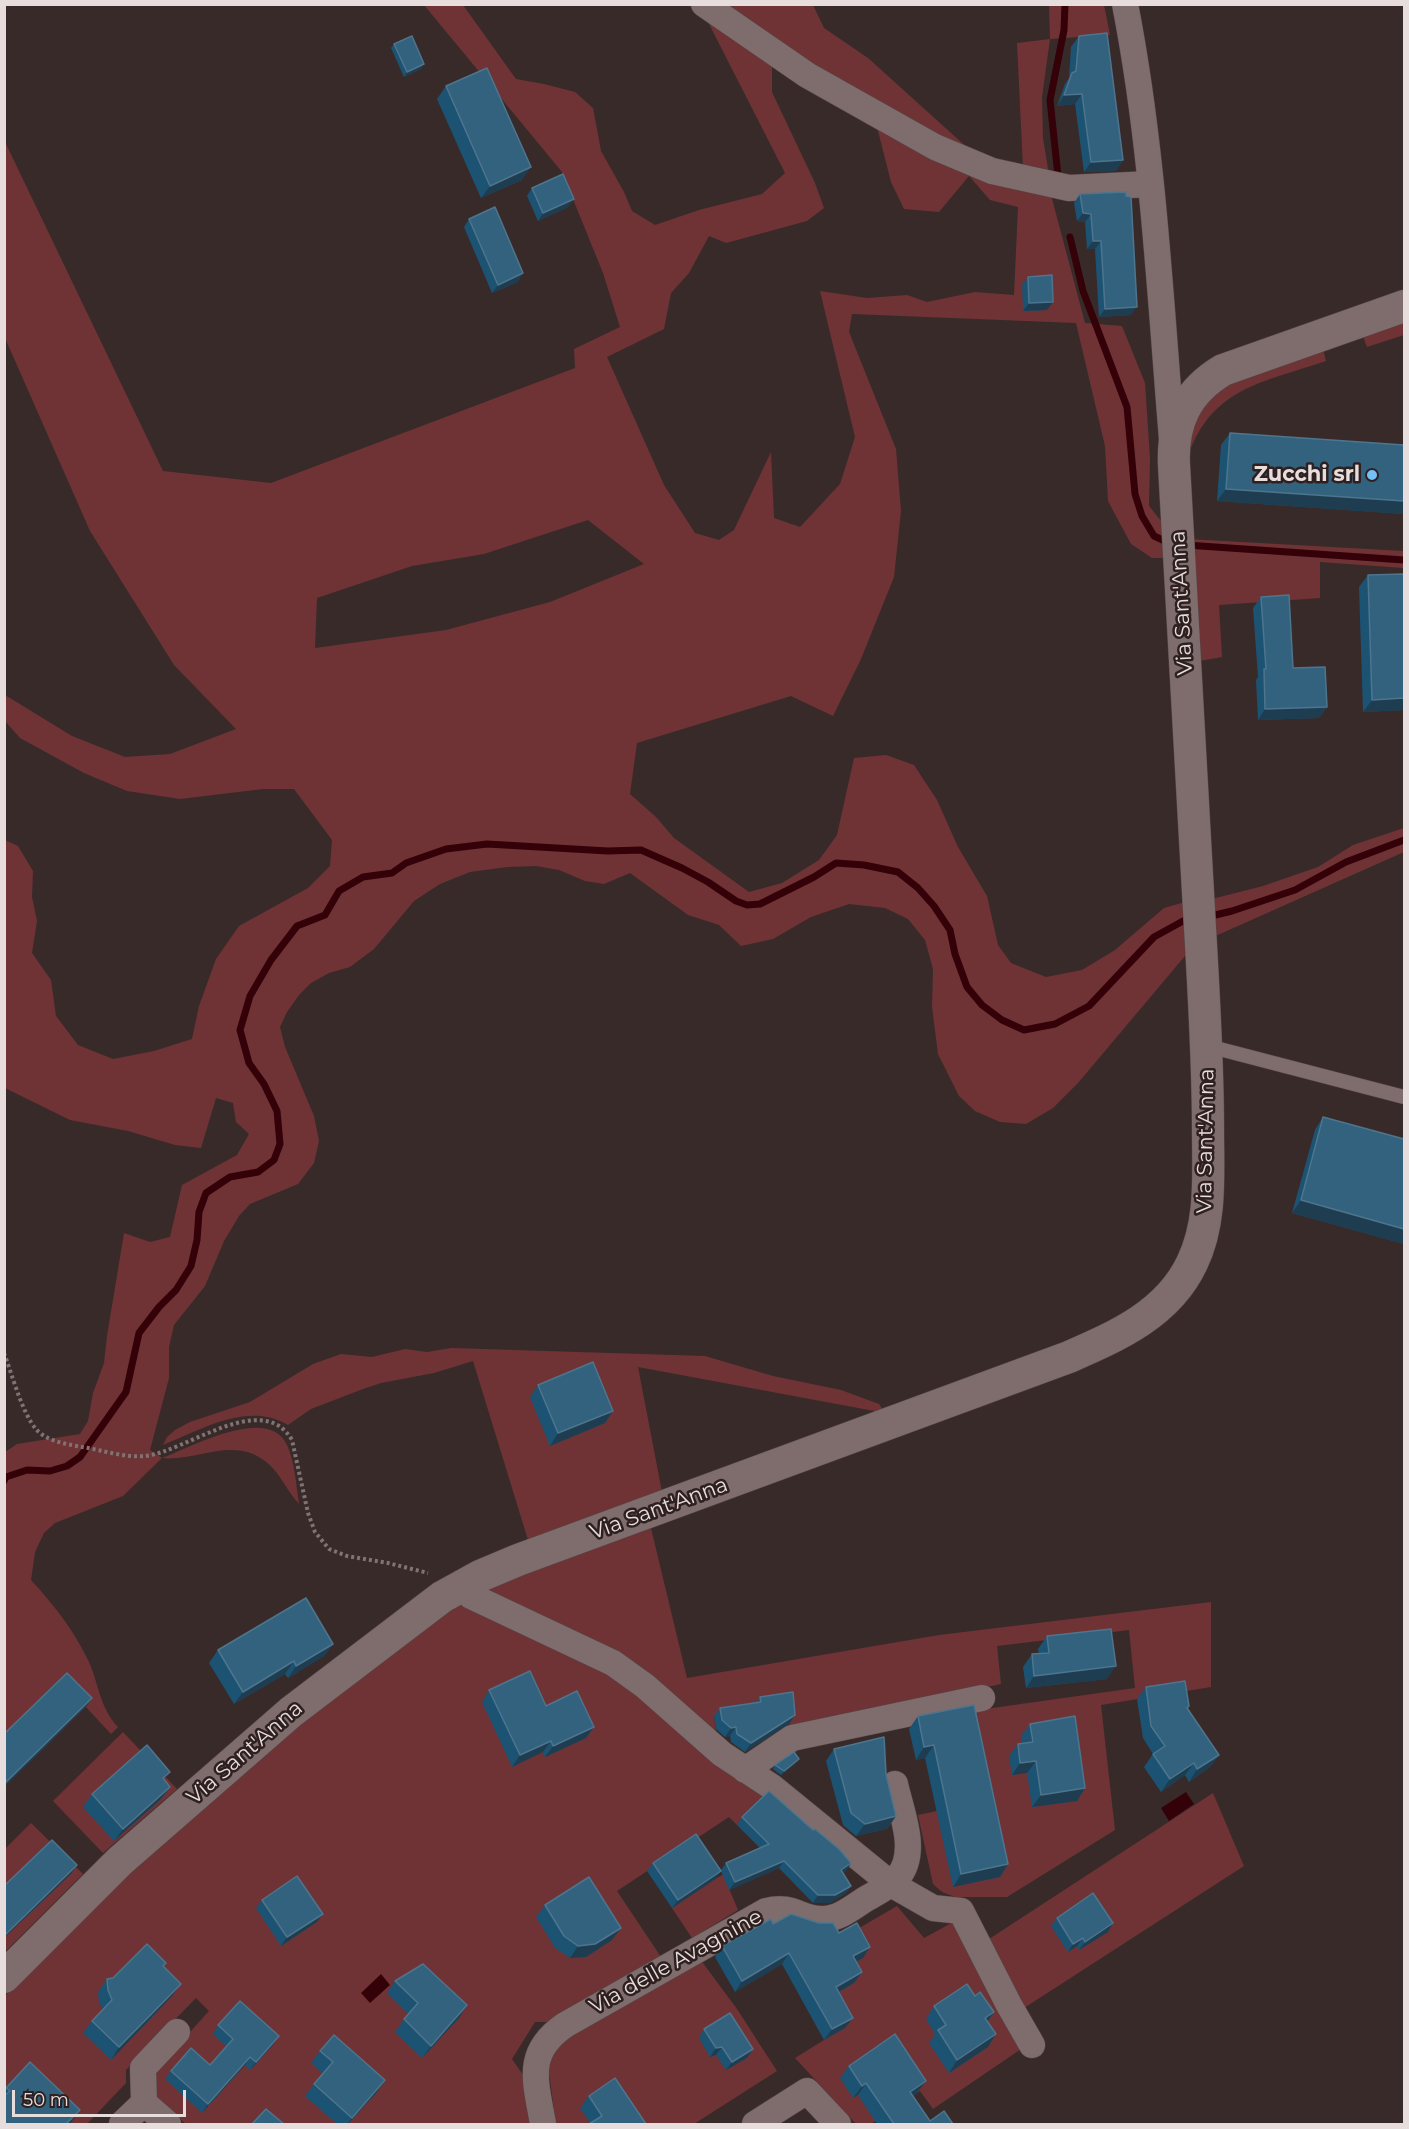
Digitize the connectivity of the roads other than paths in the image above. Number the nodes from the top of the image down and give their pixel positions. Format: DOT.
graph roads {
  1 [pos="704,4"];
  2 [pos="1125,4"];
  3 [pos="1150,184"];
  4 [pos="1404,306"];
  5 [pos="1173,447"];
  6 [pos="1208,1046"];
  7 [pos="1404,1097"];
  8 [pos="460,1585"];
  9 [pos="982,1698"];
  10 [pos="745,1770"];
  11 [pos="895,1784"];
  12 [pos="891,1884"];
  13 [pos="4,1977"];
  14 [pos="177,2032"];
  15 [pos="1032,2045"];
  16 [pos="144,2103"];
  17 [pos="122,2124"];
  18 [pos="168,2124"];
  19 [pos="543,2124"];
  20 [pos="755,2124"];
  21 [pos="838,2124"];
  1 -- 3 [label="street"];
  2 -- 3 [label="street"];
  3 -- 5 [label="street"];
  4 -- 5 [label="street, Via Sant'Anna"];
  5 -- 6 [label="street, Via Sant'Anna"];
  6 -- 7 [label="lane, Via Sant'Anna"];
  6 -- 8 [label="street, Via Sant'Anna"];
  8 -- 10 [label="street"];
  8 -- 13 [label="street, Via Sant'Anna"];
  9 -- 10 [label="street"];
  10 -- 12 [label="street"];
  11 -- 12 [label="street, Via delle Avagnine"];
  12 -- 15 [label="street"];
  12 -- 19 [label="street, Via delle Avagnine"];
  14 -- 16 [label="street"];
  16 -- 17 [label="street"];
  16 -- 18 [label="street"];
  20 -- 21 [label="street"];
}
